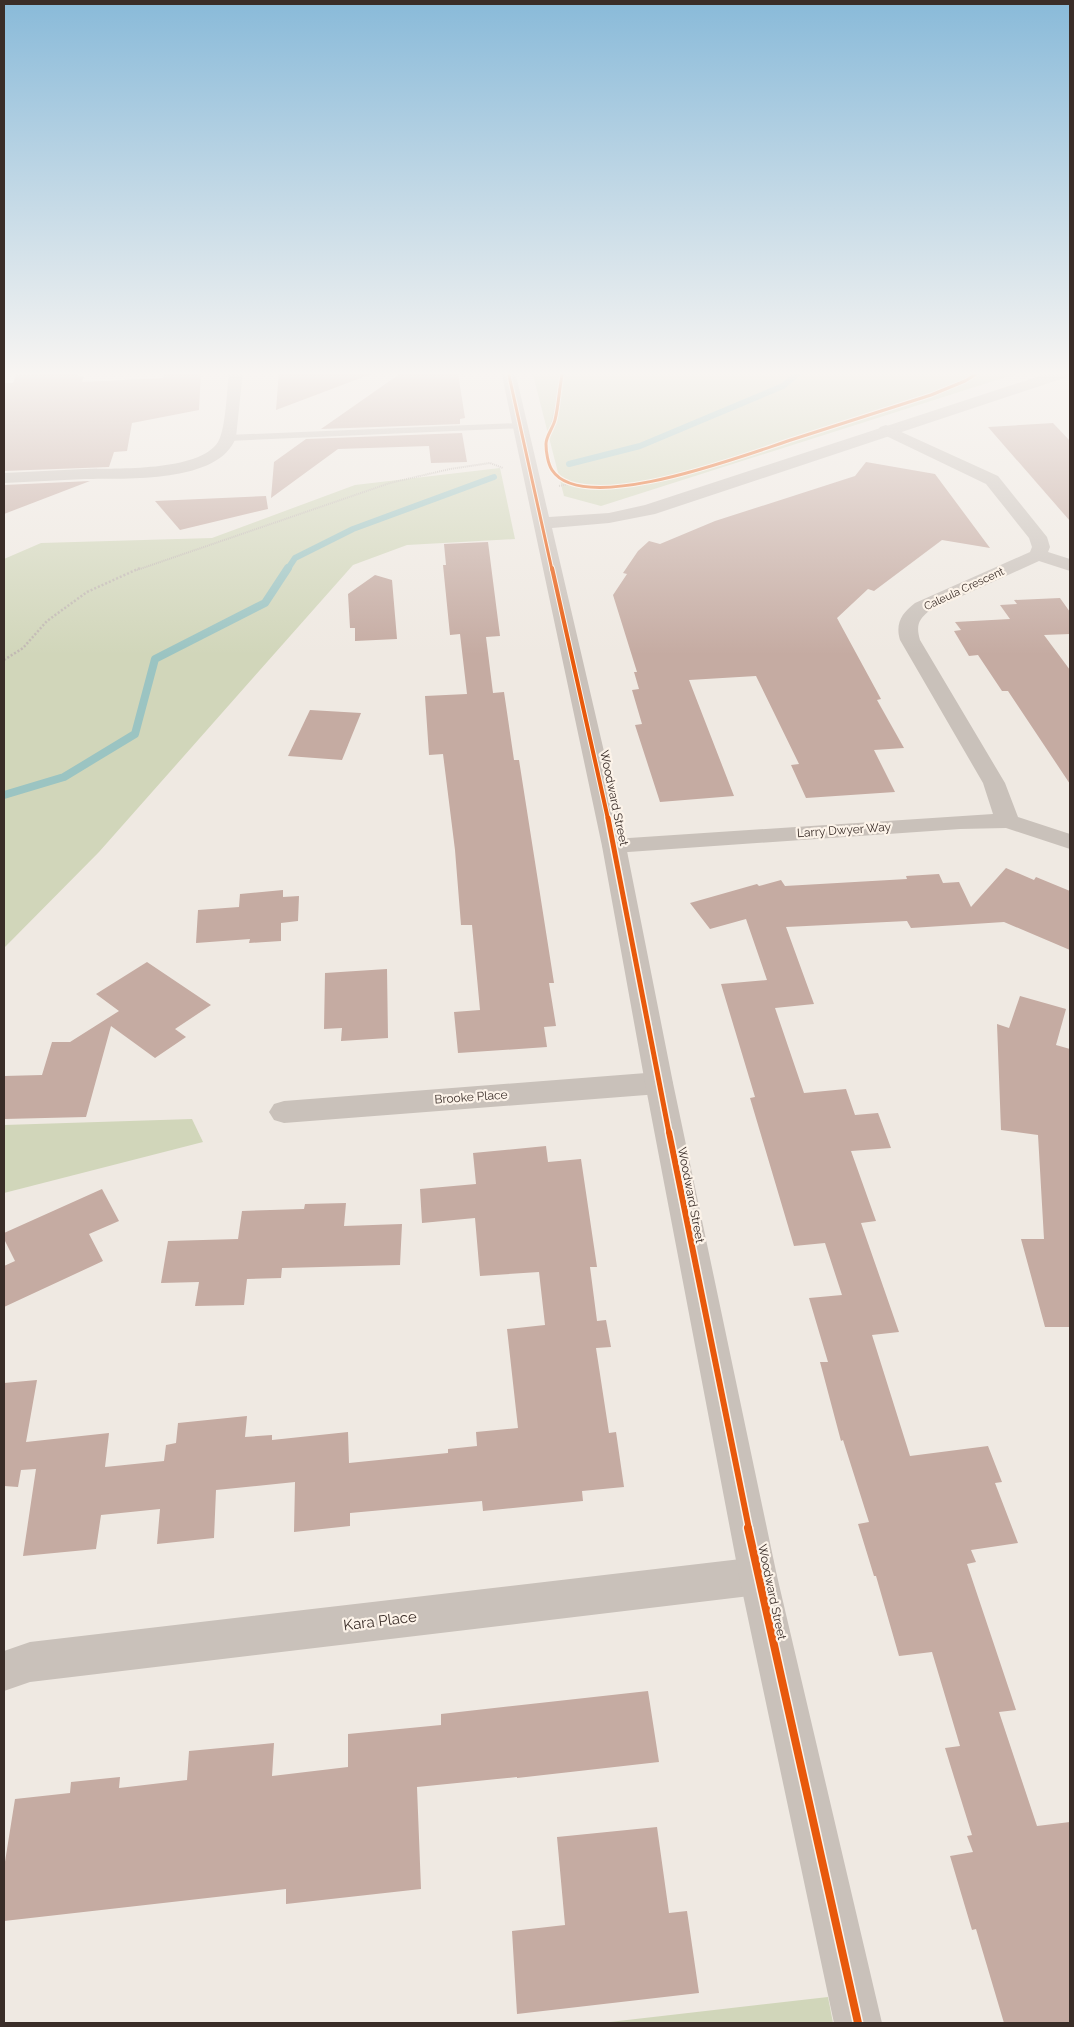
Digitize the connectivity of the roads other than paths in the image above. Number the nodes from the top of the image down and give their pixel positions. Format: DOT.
graph roads {
  1 [pos="185,466"];
  2 [pos="528,466"];
  3 [pos="781,466"];
  4 [pos="961,466"];
  5 [pos="4,478"];
  6 [pos="542,523"];
  7 [pos="1038,556"];
  8 [pos="1070,564"];
  9 [pos="1007,821"];
  10 [pos="1070,842"];
  11 [pos="614,846"];
  12 [pos="658,1083"];
  13 [pos="284,1112"];
  14 [pos="758,1576"];
  15 [pos="4,1670"];
  16 [pos="858,2023"];
  1 -- 5 [label="street"];
  2 -- 6 [label="street, Woodward Street"];
  3 -- 6 [label="street"];
  4 -- 7 [label="street"];
  6 -- 11 [label="street, Woodward Street"];
  7 -- 8 [label="street"];
  7 -- 9 [label="street, Caleula Crescent"];
  9 -- 10 [label="street, Larry Dwyer Way"];
  9 -- 11 [label="street, Larry Dwyer Way"];
  11 -- 12 [label="street, Woodward Street"];
  12 -- 13 [label="street, Brooke Place"];
  12 -- 14 [label="street, Woodward Street"];
  14 -- 15 [label="street, Kara Place"];
  14 -- 16 [label="street, Woodward Street"];
}
